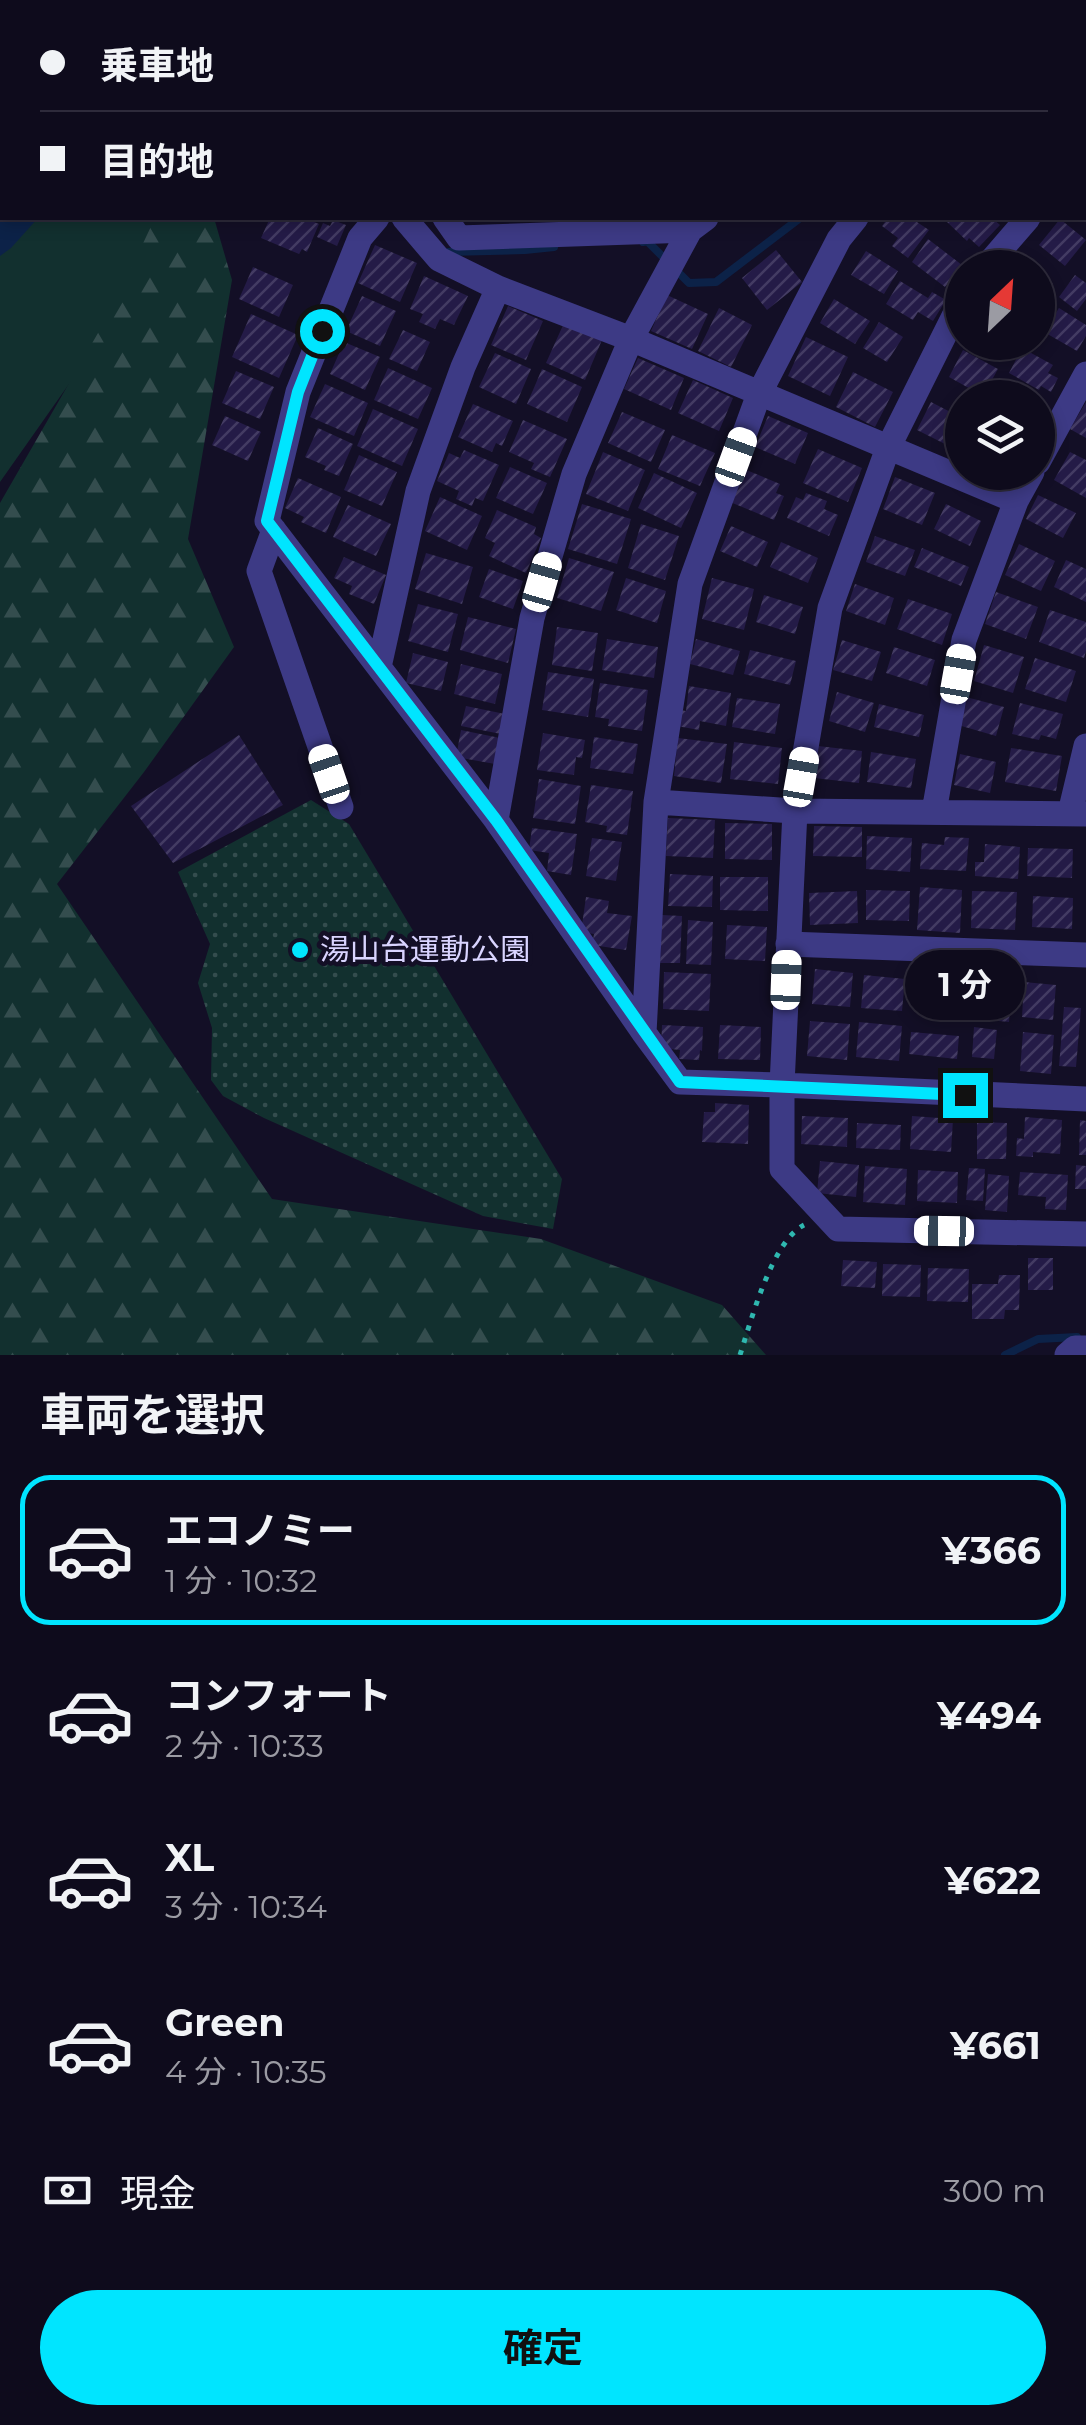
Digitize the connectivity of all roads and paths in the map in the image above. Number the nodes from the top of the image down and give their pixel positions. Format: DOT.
graph roads {
  1 [pos="374,220"];
  2 [pos="406,220"];
  3 [pos="446,220"];
  4 [pos="854,220"];
  5 [pos="1026,220"];
  6 [pos="698,224"];
  7 [pos="1000,250"];
  8 [pos="498,288"];
  9 [pos="945,334"];
  10 [pos="631,339"];
  11 [pos="1086,374"];
  12 [pos="759,394"];
  13 [pos="1055,431"];
  14 [pos="888,448"];
  15 [pos="1022,490"];
  16 [pos="1016,501"];
  17 [pos="274,530"];
  18 [pos="379,667"];
  19 [pos="1086,746"];
  20 [pos="656,802"];
  21 [pos="341,808"];
  22 [pos="795,811"];
  23 [pos="934,812"];
  24 [pos="1078,814"];
  25 [pos="496,820"];
  26 [pos="788,944"];
  27 [pos="1086,955"];
  28 [pos="644,1033"];
  29 [pos="782,1085"];
  30 [pos="1086,1099"];
  31 [pos="824,1214"];
  32 [pos="1086,1234"];
  33 [pos="1086,1348"];
  34 [pos="740,1355"];
  35 [pos="1066,1355"];
  1 -- 17 [label="street"];
  2 -- 8 [label="street"];
  3 -- 6 [label="street"];
  4 -- 12 [label="street"];
  5 -- 7 [label="street"];
  6 -- 10 [label="street"];
  8 -- 10 [label="street"];
  8 -- 18 [label="street"];
  9 -- 14 [label="street"];
  10 -- 12 [label="street"];
  10 -- 25 [label="street"];
  11 -- 13 [label="street"];
  12 -- 14 [label="street"];
  12 -- 20 [label="street"];
  14 -- 16 [label="street"];
  14 -- 22 [label="street"];
  15 -- 16 [label="street"];
  16 -- 23 [label="street"];
  17 -- 18 [label="street"];
  17 -- 21 [label="street"];
  18 -- 25 [label="street"];
  19 -- 24 [label="street"];
  20 -- 22 [label="street"];
  20 -- 28 [label="street"];
  22 -- 23 [label="street"];
  22 -- 26 [label="street"];
  23 -- 24 [label="street"];
  25 -- 28 [label="street"];
  26 -- 27 [label="street"];
  26 -- 29 [label="street"];
  28 -- 29 [label="street"];
  29 -- 30 [label="street"];
  29 -- 31 [label="street"];
  31 -- 32 [label="street"];
  31 -- 34 [label="path"];
  33 -- 35 [label="street"];
}
